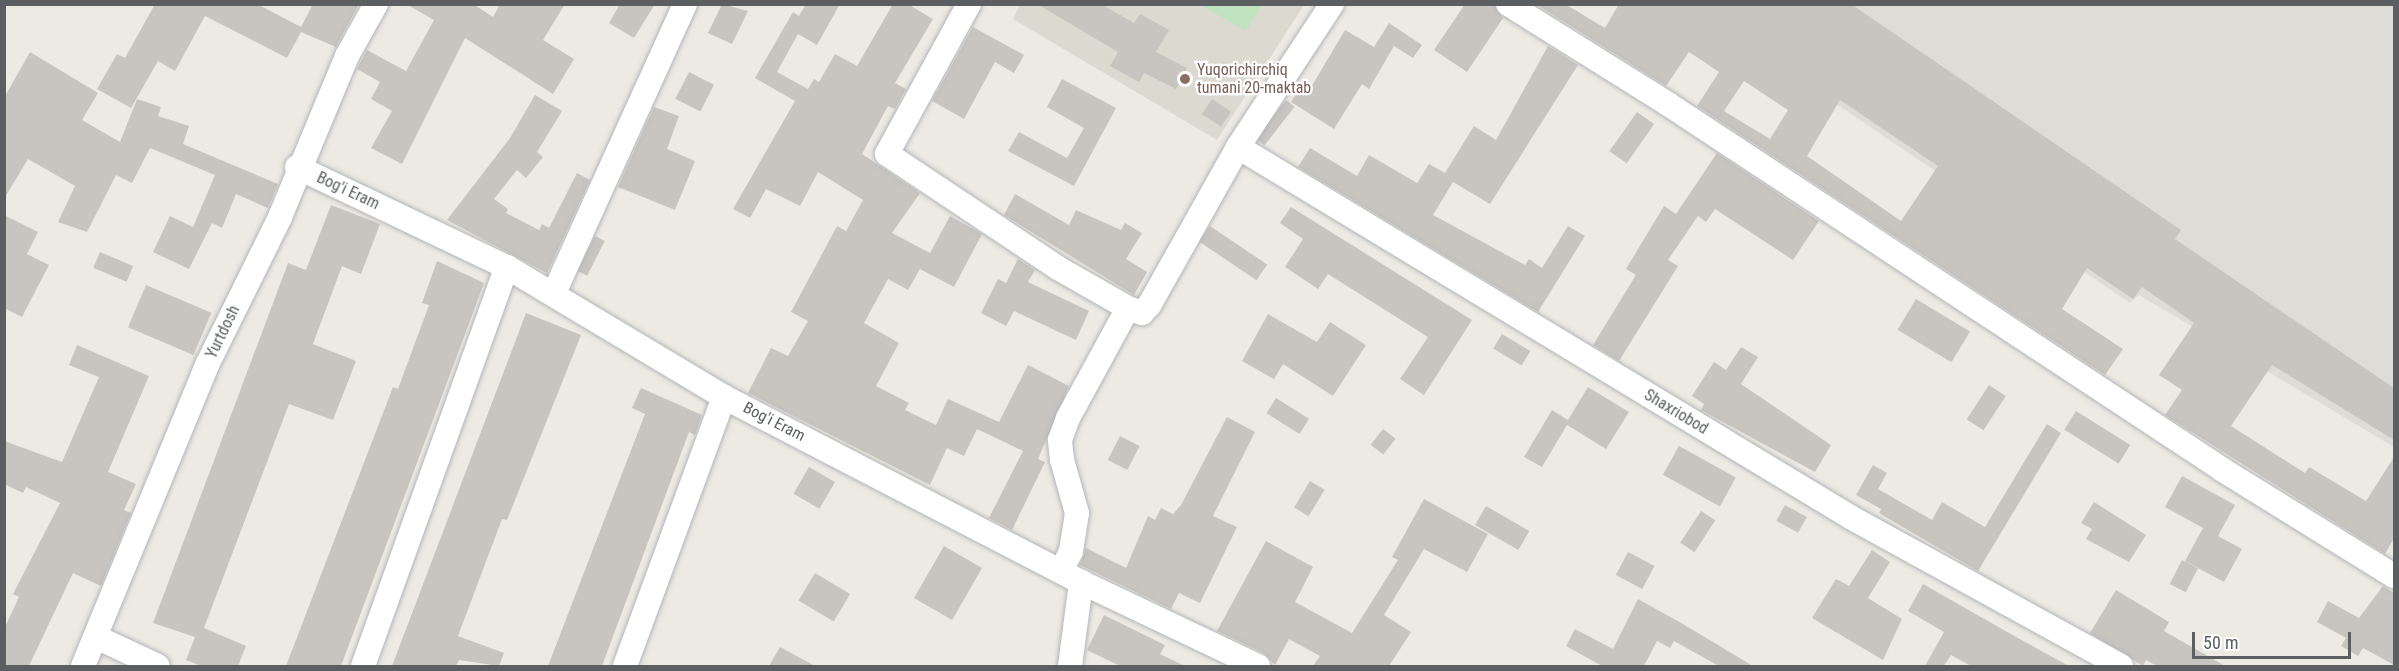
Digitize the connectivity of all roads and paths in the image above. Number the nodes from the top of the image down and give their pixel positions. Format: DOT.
graph roads {
  1 [pos="376,4"];
  2 [pos="685,4"];
  3 [pos="969,4"];
  4 [pos="1332,4"];
  5 [pos="1508,4"];
  6 [pos="1238,147"];
  7 [pos="297,167"];
  8 [pos="507,267"];
  9 [pos="554,292"];
  10 [pos="1128,308"];
  11 [pos="724,397"];
  12 [pos="2393,573"];
  13 [pos="1071,576"];
  14 [pos="96,637"];
  15 [pos="83,666"];
  16 [pos="158,666"];
  17 [pos="363,666"];
  18 [pos="626,666"];
  19 [pos="1070,666"];
  20 [pos="1258,666"];
  21 [pos="2121,666"];
  1 -- 7 [label="street, Yurtdosh"];
  2 -- 9 [label="street"];
  3 -- 10 [label="street"];
  4 -- 6 [label="street"];
  5 -- 12 [label="street"];
  6 -- 10 [label="street"];
  6 -- 21 [label="street, Shaxriobod"];
  7 -- 8 [label="street, Bog'i Eram"];
  7 -- 14 [label="street, Yurtdosh"];
  8 -- 9 [label="street, Bog'i Eram"];
  8 -- 17 [label="street"];
  9 -- 11 [label="street, Bog'i Eram"];
  10 -- 13 [label="street"];
  11 -- 13 [label="street, Bog'i Eram"];
  11 -- 18 [label="street"];
  13 -- 19 [label="street"];
  13 -- 20 [label="street, Bog'i Eram"];
  14 -- 15 [label="street, Yurtdosh"];
  14 -- 16 [label="street"];
}
